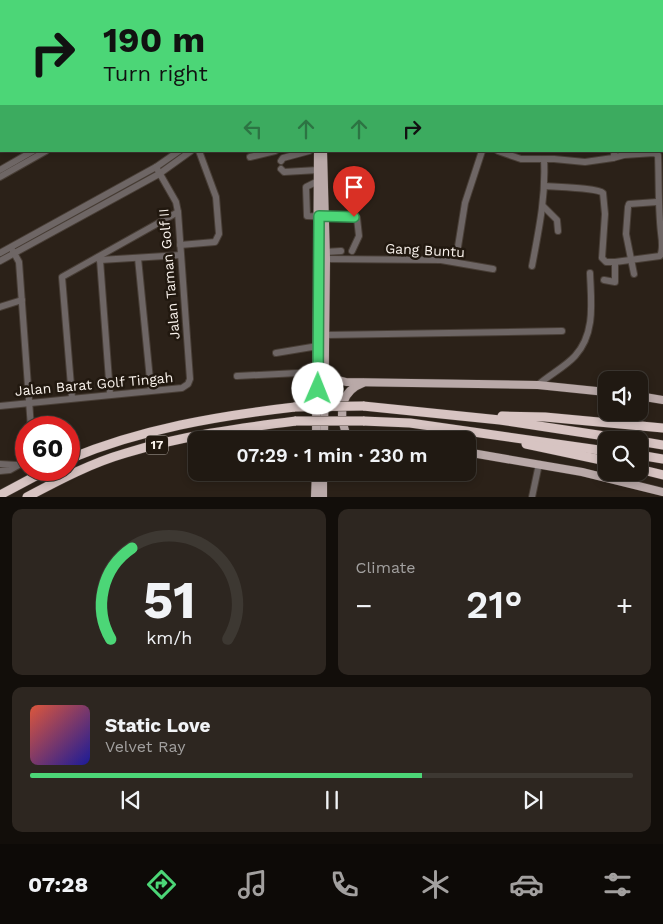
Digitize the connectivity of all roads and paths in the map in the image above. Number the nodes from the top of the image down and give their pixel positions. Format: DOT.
graph roads {
  1 [pos="31,152"];
  2 [pos="44,152"];
  3 [pos="178,152"];
  4 [pos="190,152"];
  5 [pos="192,152"];
  6 [pos="199,152"];
  7 [pos="271,152"];
  8 [pos="305,152"];
  9 [pos="318,152"];
  10 [pos="323,152"];
  11 [pos="482,152"];
  12 [pos="501,152"];
  13 [pos="522,152"];
  14 [pos="615,152"];
  15 [pos="250,158"];
  16 [pos="613,158"];
  17 [pos="521,159"];
  18 [pos="544,159"];
  19 [pos="200,160"];
  20 [pos="281,161"];
  21 [pos="156,167"];
  22 [pos="281,169"];
  23 [pos="0,170"];
  24 [pos="318,170"];
  25 [pos="160,174"];
  26 [pos="0,177"];
  27 [pos="318,181"];
  28 [pos="546,186"];
  29 [pos="657,202"];
  30 [pos="544,207"];
  31 [pos="178,212"];
  32 [pos="322,216"];
  33 [pos="558,231"];
  34 [pos="180,245"];
  35 [pos="11,247"];
  36 [pos="341,251"];
  37 [pos="352,251"];
  38 [pos="0,253"];
  39 [pos="15,254"];
  40 [pos="323,254"];
  41 [pos="457,254"];
  42 [pos="181,255"];
  43 [pos="138,258"];
  44 [pos="98,259"];
  45 [pos="631,260"];
  46 [pos="0,262"];
  47 [pos="615,262"];
  48 [pos="532,266"];
  49 [pos="492,269"];
  50 [pos="590,273"];
  51 [pos="634,274"];
  52 [pos="604,280"];
  53 [pos="22,300"];
  54 [pos="0,307"];
  55 [pos="562,331"];
  56 [pos="325,335"];
  57 [pos="318,346"];
  58 [pos="276,352"];
  59 [pos="322,373"];
  60 [pos="237,376"];
  61 [pos="365,383"];
  62 [pos="188,384"];
  63 [pos="538,385"];
  64 [pos="151,390"];
  65 [pos="598,391"];
  66 [pos="110,394"];
  67 [pos="72,398"];
  68 [pos="648,398"];
  69 [pos="663,400"];
  70 [pos="28,403"];
  71 [pos="0,406"];
  72 [pos="450,415"];
  73 [pos="30,416"];
  74 [pos="446,428"];
  75 [pos="663,428"];
  76 [pos="317,431"];
  77 [pos="324,431"];
  78 [pos="345,431"];
  79 [pos="598,435"];
  80 [pos="648,442"];
  81 [pos="663,445"];
  82 [pos="598,450"];
  83 [pos="476,454"];
  84 [pos="80,455"];
  85 [pos="648,457"];
  86 [pos="598,459"];
  87 [pos="663,459"];
  88 [pos="0,464"];
  89 [pos="539,464"];
  90 [pos="15,465"];
  91 [pos="15,466"];
  92 [pos="0,471"];
  93 [pos="648,471"];
  94 [pos="663,475"];
  95 [pos="26,481"];
  96 [pos="318,481"];
  97 [pos="321,481"];
  98 [pos="663,492"];
  99 [pos="0,495"];
  100 [pos="27,496"];
  101 [pos="315,496"];
  102 [pos="323,496"];
  103 [pos="532,496"];
  1 -- 23 [label="street"];
  2 -- 26 [label="street"];
  3 -- 21 [label="street"];
  4 -- 25 [label="street"];
  5 -- 19 [label="street"];
  6 -- 19 [label="street"];
  7 -- 15 [label="street"];
  8 -- 20 [label="street"];
  9 -- 24 [label="main road"];
  10 -- 32 [label="main road"];
  11 -- 41 [label="street"];
  12 -- 17 [label="street"];
  13 -- 17 [label="street"];
  14 -- 16 [label="street"];
  16 -- 18 [label="street"];
  16 -- 29 [label="street"];
  17 -- 18 [label="street"];
  18 -- 28 [label="street"];
  19 -- 34 [label="street"];
  21 -- 25 [label="street, Jalan Taman Golf II"];
  21 -- 35 [label="street"];
  22 -- 24 [label="street"];
  24 -- 27 [label="main road"];
  25 -- 31 [label="street, Jalan Taman Golf II"];
  25 -- 39 [label="street"];
  27 -- 32 [label="main road"];
  27 -- 32 [label="street"];
  28 -- 30 [label="street"];
  28 -- 47 [label="street"];
  29 -- 45 [label="street"];
  29 -- 45 [label="street"];
  30 -- 33 [label="street"];
  30 -- 48 [label="street"];
  31 -- 34 [label="street, Jalan Taman Golf II"];
  31 -- 44 [label="street"];
  32 -- 37 [label="street"];
  32 -- 40 [label="main road"];
  34 -- 42 [label="street, Jalan Taman Golf II"];
  35 -- 38 [label="street"];
  35 -- 39 [label="street"];
  36 -- 40 [label="street"];
  39 -- 46 [label="street"];
  39 -- 53 [label="street"];
  40 -- 49 [label="street, Gang Buntu"];
  40 -- 56 [label="main road"];
  40 -- 57 [label="main road"];
  42 -- 43 [label="street"];
  42 -- 62 [label="street, Jalan Taman Golf II"];
  43 -- 44 [label="street"];
  43 -- 64 [label="street"];
  44 -- 66 [label="street"];
  44 -- 67 [label="street"];
  45 -- 47 [label="street"];
  45 -- 51 [label="street"];
  47 -- 52 [label="street"];
  50 -- 63 [label="street"];
  53 -- 54 [label="street"];
  53 -- 70 [label="street"];
  55 -- 56 [label="street"];
  56 -- 59 [label="main road"];
  57 -- 58 [label="street"];
  57 -- 59 [label="main road"];
  59 -- 60 [label="street"];
  59 -- 61 [label="main road"];
  59 -- 76 [label="main road"];
  59 -- 77 [label="main road"];
  61 -- 63 [label="main road"];
  61 -- 78 [label="main road"];
  62 -- 64 [label="street, Jalan Barat Golf Tingah"];
  63 -- 65 [label="main road"];
  64 -- 66 [label="street, Jalan Barat Golf Tingah"];
  66 -- 67 [label="street, Jalan Barat Golf Tingah"];
  67 -- 70 [label="street, Jalan Barat Golf Tingah"];
  68 -- 69 [label="main road"];
  70 -- 71 [label="street, Jalan Barat Golf Tingah"];
  70 -- 73 [label="street"];
  72 -- 75 [label="highway"];
  72 -- 79 [label="highway, 17"];
  72 -- 84 [label="highway, 17, bridge"];
  74 -- 82 [label="highway, 17"];
  74 -- 86 [label="highway"];
  74 -- 100 [label="highway, 17, bridge"];
  80 -- 81 [label="highway"];
  83 -- 89 [label="main road"];
  85 -- 87 [label="highway"];
  88 -- 90 [label="street"];
  89 -- 98 [label="main road"];
  89 -- 103 [label="street"];
  91 -- 92 [label="street"];
  93 -- 94 [label="highway"];
  95 -- 99 [label="highway"];
  96 -- 101 [label="main road"];
  97 -- 102 [label="main road"];
}
